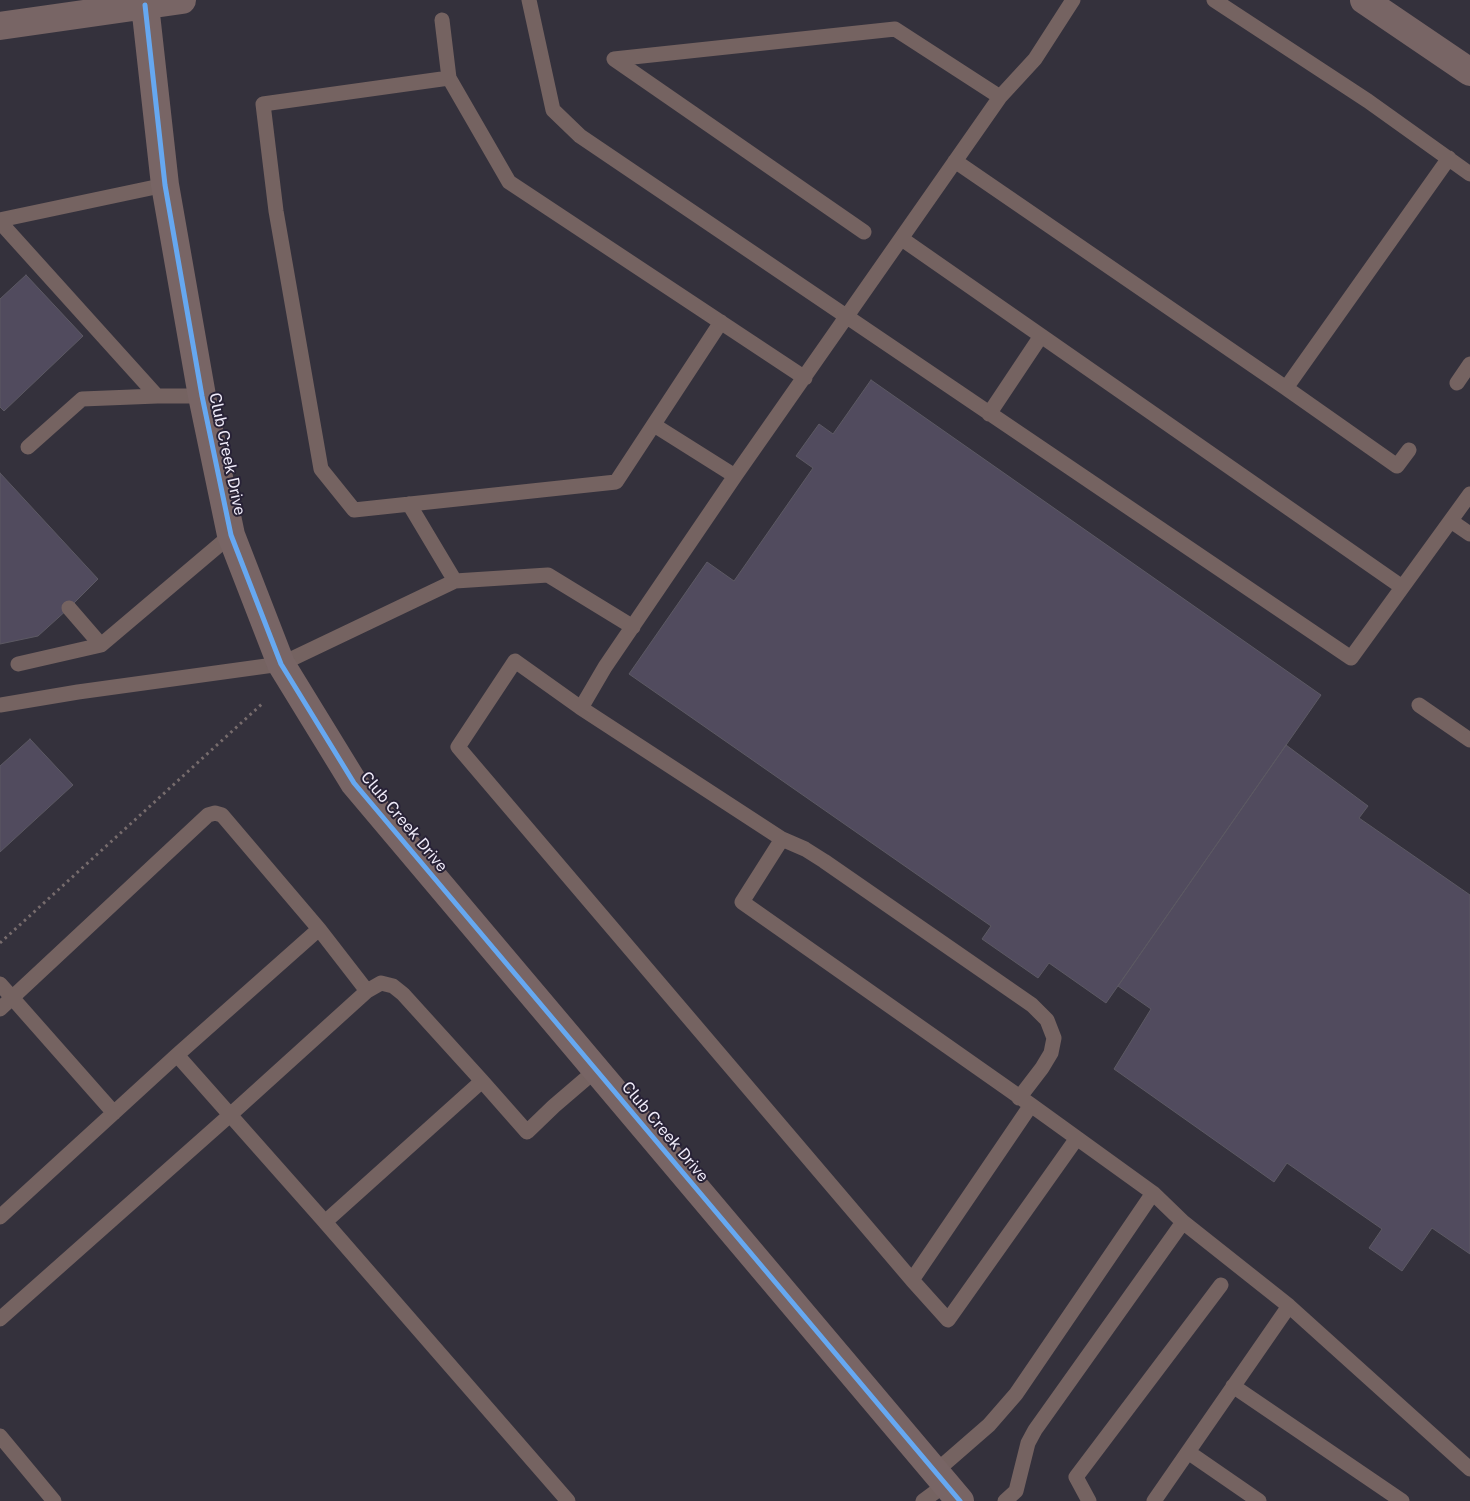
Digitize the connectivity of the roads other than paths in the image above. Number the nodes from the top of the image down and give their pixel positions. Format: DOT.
graph roads {
  1 [pos="182,0"];
  2 [pos="529,0"];
  3 [pos="1073,0"];
  4 [pos="1214,0"];
  5 [pos="1364,0"];
  6 [pos="145,5"];
  7 [pos="442,20"];
  8 [pos="0,26"];
  9 [pos="1470,72"];
  10 [pos="449,78"];
  11 [pos="1000,97"];
  12 [pos="1449,158"];
  13 [pos="955,161"];
  14 [pos="1470,174"];
  15 [pos="165,185"];
  16 [pos="0,221"];
  17 [pos="864,232"];
  18 [pos="902,239"];
  19 [pos="847,316"];
  20 [pos="721,322"];
  21 [pos="1041,336"];
  22 [pos="1470,364"];
  23 [pos="805,378"];
  24 [pos="1457,383"];
  25 [pos="1286,388"];
  26 [pos="157,396"];
  27 [pos="202,396"];
  28 [pos="989,414"];
  29 [pos="654,425"];
  30 [pos="28,448"];
  31 [pos="1409,450"];
  32 [pos="736,476"];
  33 [pos="1470,494"];
  34 [pos="409,504"];
  35 [pos="1451,521"];
  36 [pos="1470,534"];
  37 [pos="231,535"];
  38 [pos="455,581"];
  39 [pos="1402,588"];
  40 [pos="68,608"];
  41 [pos="633,627"];
  42 [pos="102,645"];
  43 [pos="18,664"];
  44 [pos="281,664"];
  45 [pos="0,705"];
  46 [pos="1419,705"];
  47 [pos="581,708"];
  48 [pos="1470,740"];
  49 [pos="782,839"];
  50 [pos="319,929"];
  51 [pos="0,984"];
  52 [pos="367,991"];
  53 [pos="12,997"];
  54 [pos="0,1008"];
  55 [pos="177,1055"];
  56 [pos="596,1070"];
  57 [pos="482,1081"];
  58 [pos="1025,1101"];
  59 [pos="114,1113"];
  60 [pos="230,1115"];
  61 [pos="1077,1138"];
  62 [pos="1153,1193"];
  63 [pos="0,1217"];
  64 [pos="325,1222"];
  65 [pos="1183,1222"];
  66 [pos="912,1280"];
  67 [pos="1221,1285"];
  68 [pos="1288,1306"];
  69 [pos="0,1319"];
  70 [pos="1233,1386"];
  71 [pos="0,1436"];
  72 [pos="1188,1452"];
  73 [pos="1470,1468"];
  74 [pos="947,1486"];
  75 [pos="54,1501"];
  76 [pos="568,1501"];
  77 [pos="923,1501"];
  78 [pos="1005,1501"];
  79 [pos="1089,1501"];
  80 [pos="1154,1501"];
  81 [pos="1259,1501"];
  82 [pos="1402,1501"];
  1 -- 6 [label="street"];
  2 -- 19 [label="lane"];
  3 -- 11 [label="lane"];
  4 -- 12 [label="lane"];
  5 -- 9 [label="street"];
  6 -- 8 [label="street"];
  6 -- 15 [label="street, Club Creek Drive"];
  7 -- 10 [label="lane"];
  10 -- 20 [label="lane"];
  10 -- 34 [label="lane"];
  11 -- 13 [label="lane"];
  11 -- 17 [label="lane"];
  12 -- 14 [label="lane"];
  12 -- 25 [label="lane"];
  13 -- 18 [label="lane"];
  13 -- 25 [label="lane"];
  15 -- 16 [label="lane"];
  15 -- 27 [label="street, Club Creek Drive"];
  16 -- 26 [label="lane"];
  18 -- 19 [label="lane"];
  18 -- 21 [label="lane"];
  19 -- 23 [label="lane"];
  19 -- 28 [label="lane"];
  20 -- 23 [label="lane"];
  20 -- 29 [label="lane"];
  21 -- 28 [label="lane"];
  21 -- 39 [label="lane"];
  22 -- 24 [label="lane"];
  23 -- 32 [label="lane"];
  25 -- 31 [label="lane"];
  26 -- 27 [label="lane"];
  26 -- 30 [label="lane"];
  27 -- 37 [label="street, Club Creek Drive"];
  28 -- 39 [label="lane"];
  29 -- 32 [label="lane"];
  29 -- 34 [label="lane"];
  32 -- 41 [label="lane"];
  33 -- 35 [label="lane"];
  34 -- 38 [label="lane"];
  35 -- 36 [label="lane"];
  35 -- 39 [label="lane"];
  37 -- 42 [label="lane"];
  37 -- 44 [label="street, Club Creek Drive"];
  38 -- 41 [label="lane"];
  38 -- 44 [label="lane"];
  40 -- 42 [label="lane"];
  41 -- 47 [label="lane"];
  42 -- 43 [label="lane"];
  44 -- 45 [label="lane"];
  44 -- 56 [label="street, Club Creek Drive"];
  46 -- 48 [label="lane"];
  47 -- 49 [label="lane"];
  47 -- 66 [label="lane"];
  49 -- 58 [label="lane"];
  49 -- 58 [label="lane"];
  50 -- 52 [label="lane"];
  50 -- 53 [label="lane"];
  50 -- 55 [label="lane"];
  51 -- 53 [label="lane"];
  52 -- 57 [label="lane"];
  52 -- 60 [label="lane"];
  53 -- 54 [label="lane"];
  53 -- 59 [label="lane"];
  55 -- 59 [label="lane"];
  55 -- 60 [label="lane"];
  56 -- 57 [label="lane"];
  56 -- 74 [label="street, Club Creek Drive"];
  57 -- 64 [label="lane"];
  58 -- 61 [label="lane"];
  58 -- 66 [label="lane"];
  59 -- 63 [label="lane"];
  60 -- 64 [label="lane"];
  60 -- 69 [label="lane"];
  61 -- 62 [label="lane"];
  61 -- 66 [label="lane"];
  62 -- 65 [label="lane"];
  62 -- 74 [label="lane"];
  64 -- 76 [label="lane"];
  65 -- 68 [label="lane"];
  65 -- 78 [label="lane"];
  67 -- 79 [label="lane"];
  68 -- 70 [label="lane"];
  68 -- 73 [label="lane"];
  70 -- 72 [label="lane"];
  70 -- 82 [label="lane"];
  71 -- 75 [label="lane"];
  72 -- 80 [label="lane"];
  72 -- 81 [label="lane"];
  74 -- 77 [label="lane"];
}
